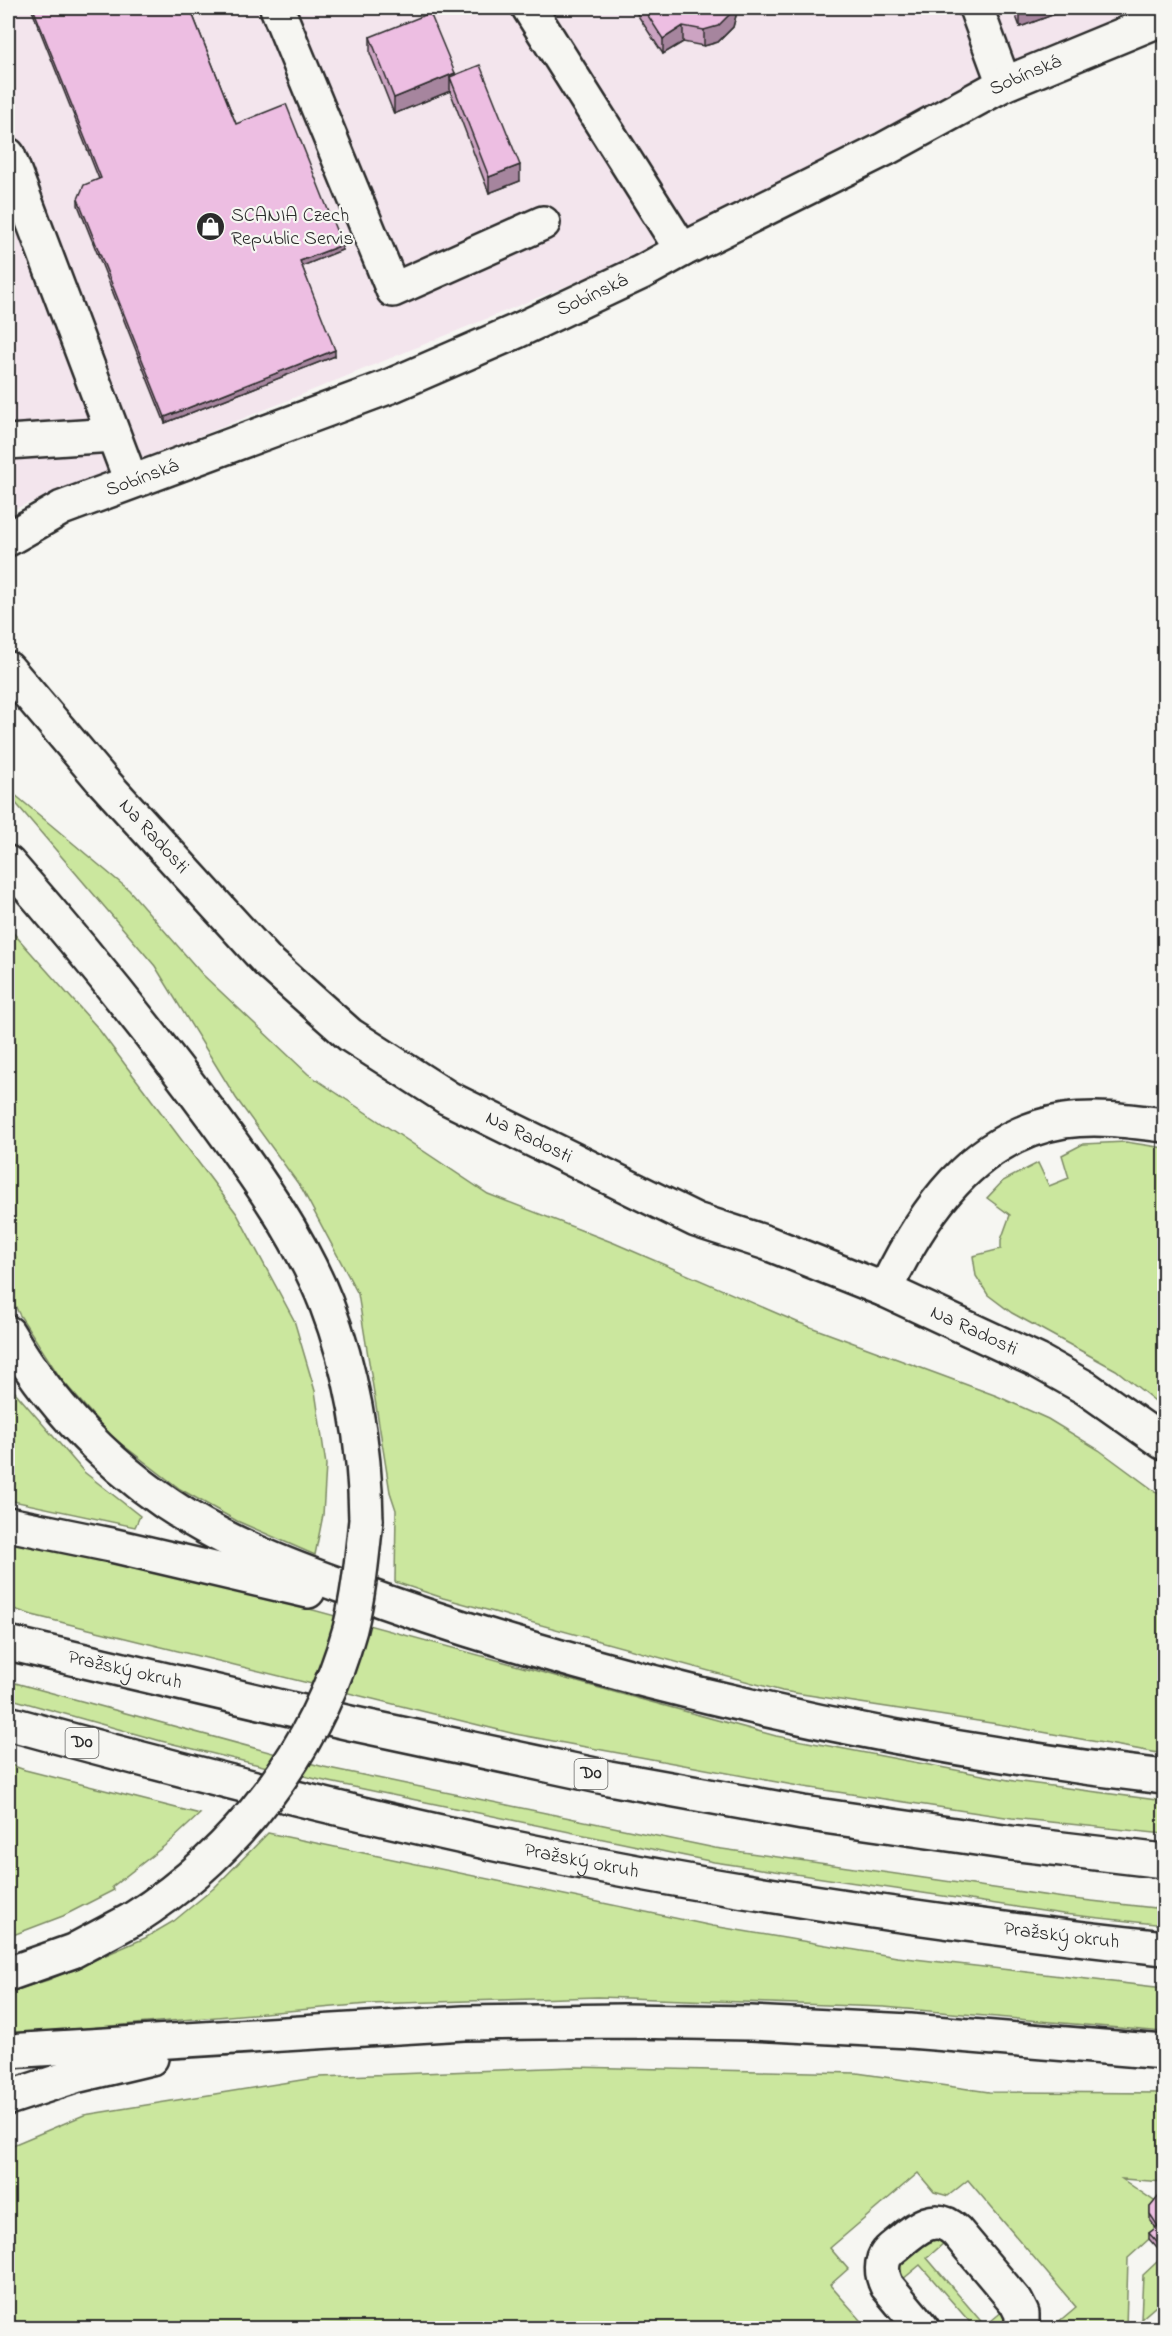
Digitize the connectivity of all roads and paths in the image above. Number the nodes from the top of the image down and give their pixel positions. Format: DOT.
graph roads {
  1 [pos="277,8"];
  2 [pos="529,8"];
  3 [pos="976,8"];
  4 [pos="1164,18"];
  5 [pos="1004,84"];
  6 [pos="8,155"];
  7 [pos="543,223"];
  8 [pos="681,250"];
  9 [pos="113,435"];
  10 [pos="8,442"];
  11 [pos="131,481"];
  12 [pos="8,539"];
  13 [pos="8,669"];
  14 [pos="8,863"];
  15 [pos="1164,1125"];
  16 [pos="885,1290"];
  17 [pos="8,1333"];
  18 [pos="1164,1443"];
  19 [pos="8,1524"];
  20 [pos="432,1619"];
  21 [pos="8,1643"];
  22 [pos="8,1723"];
  23 [pos="1164,1777"];
  24 [pos="1164,1861"];
  25 [pos="1164,1948"];
  26 [pos="8,1974"];
  27 [pos="340,2032"];
  28 [pos="8,2051"];
  29 [pos="1164,2052"];
  30 [pos="8,2098"];
  31 [pos="922,2328"];
  32 [pos="1022,2328"];
  1 -- 7 [label="main road"];
  2 -- 8 [label="main road"];
  3 -- 5 [label="main road"];
  4 -- 5 [label="main road, Sobínská"];
  5 -- 8 [label="main road, Sobínská"];
  6 -- 9 [label="main road"];
  8 -- 11 [label="main road, Sobínská"];
  9 -- 10 [label="main road"];
  9 -- 11 [label="main road"];
  11 -- 12 [label="main road, Sobínská"];
  13 -- 16 [label="main road, Na Radosti"];
  14 -- 26 [label="main road, bridge"];
  15 -- 16 [label="main road"];
  16 -- 18 [label="main road, Na Radosti"];
  17 -- 20 [label="main road"];
  19 -- 20 [label="main road"];
  20 -- 23 [label="main road"];
  21 -- 24 [label="main road, Pražský okruh / D0"];
  22 -- 25 [label="main road, Pražský okruh / D0"];
  27 -- 28 [label="main road"];
  27 -- 29 [label="main road"];
  27 -- 30 [label="main road"];
  31 -- 32 [label="main road"];
}
